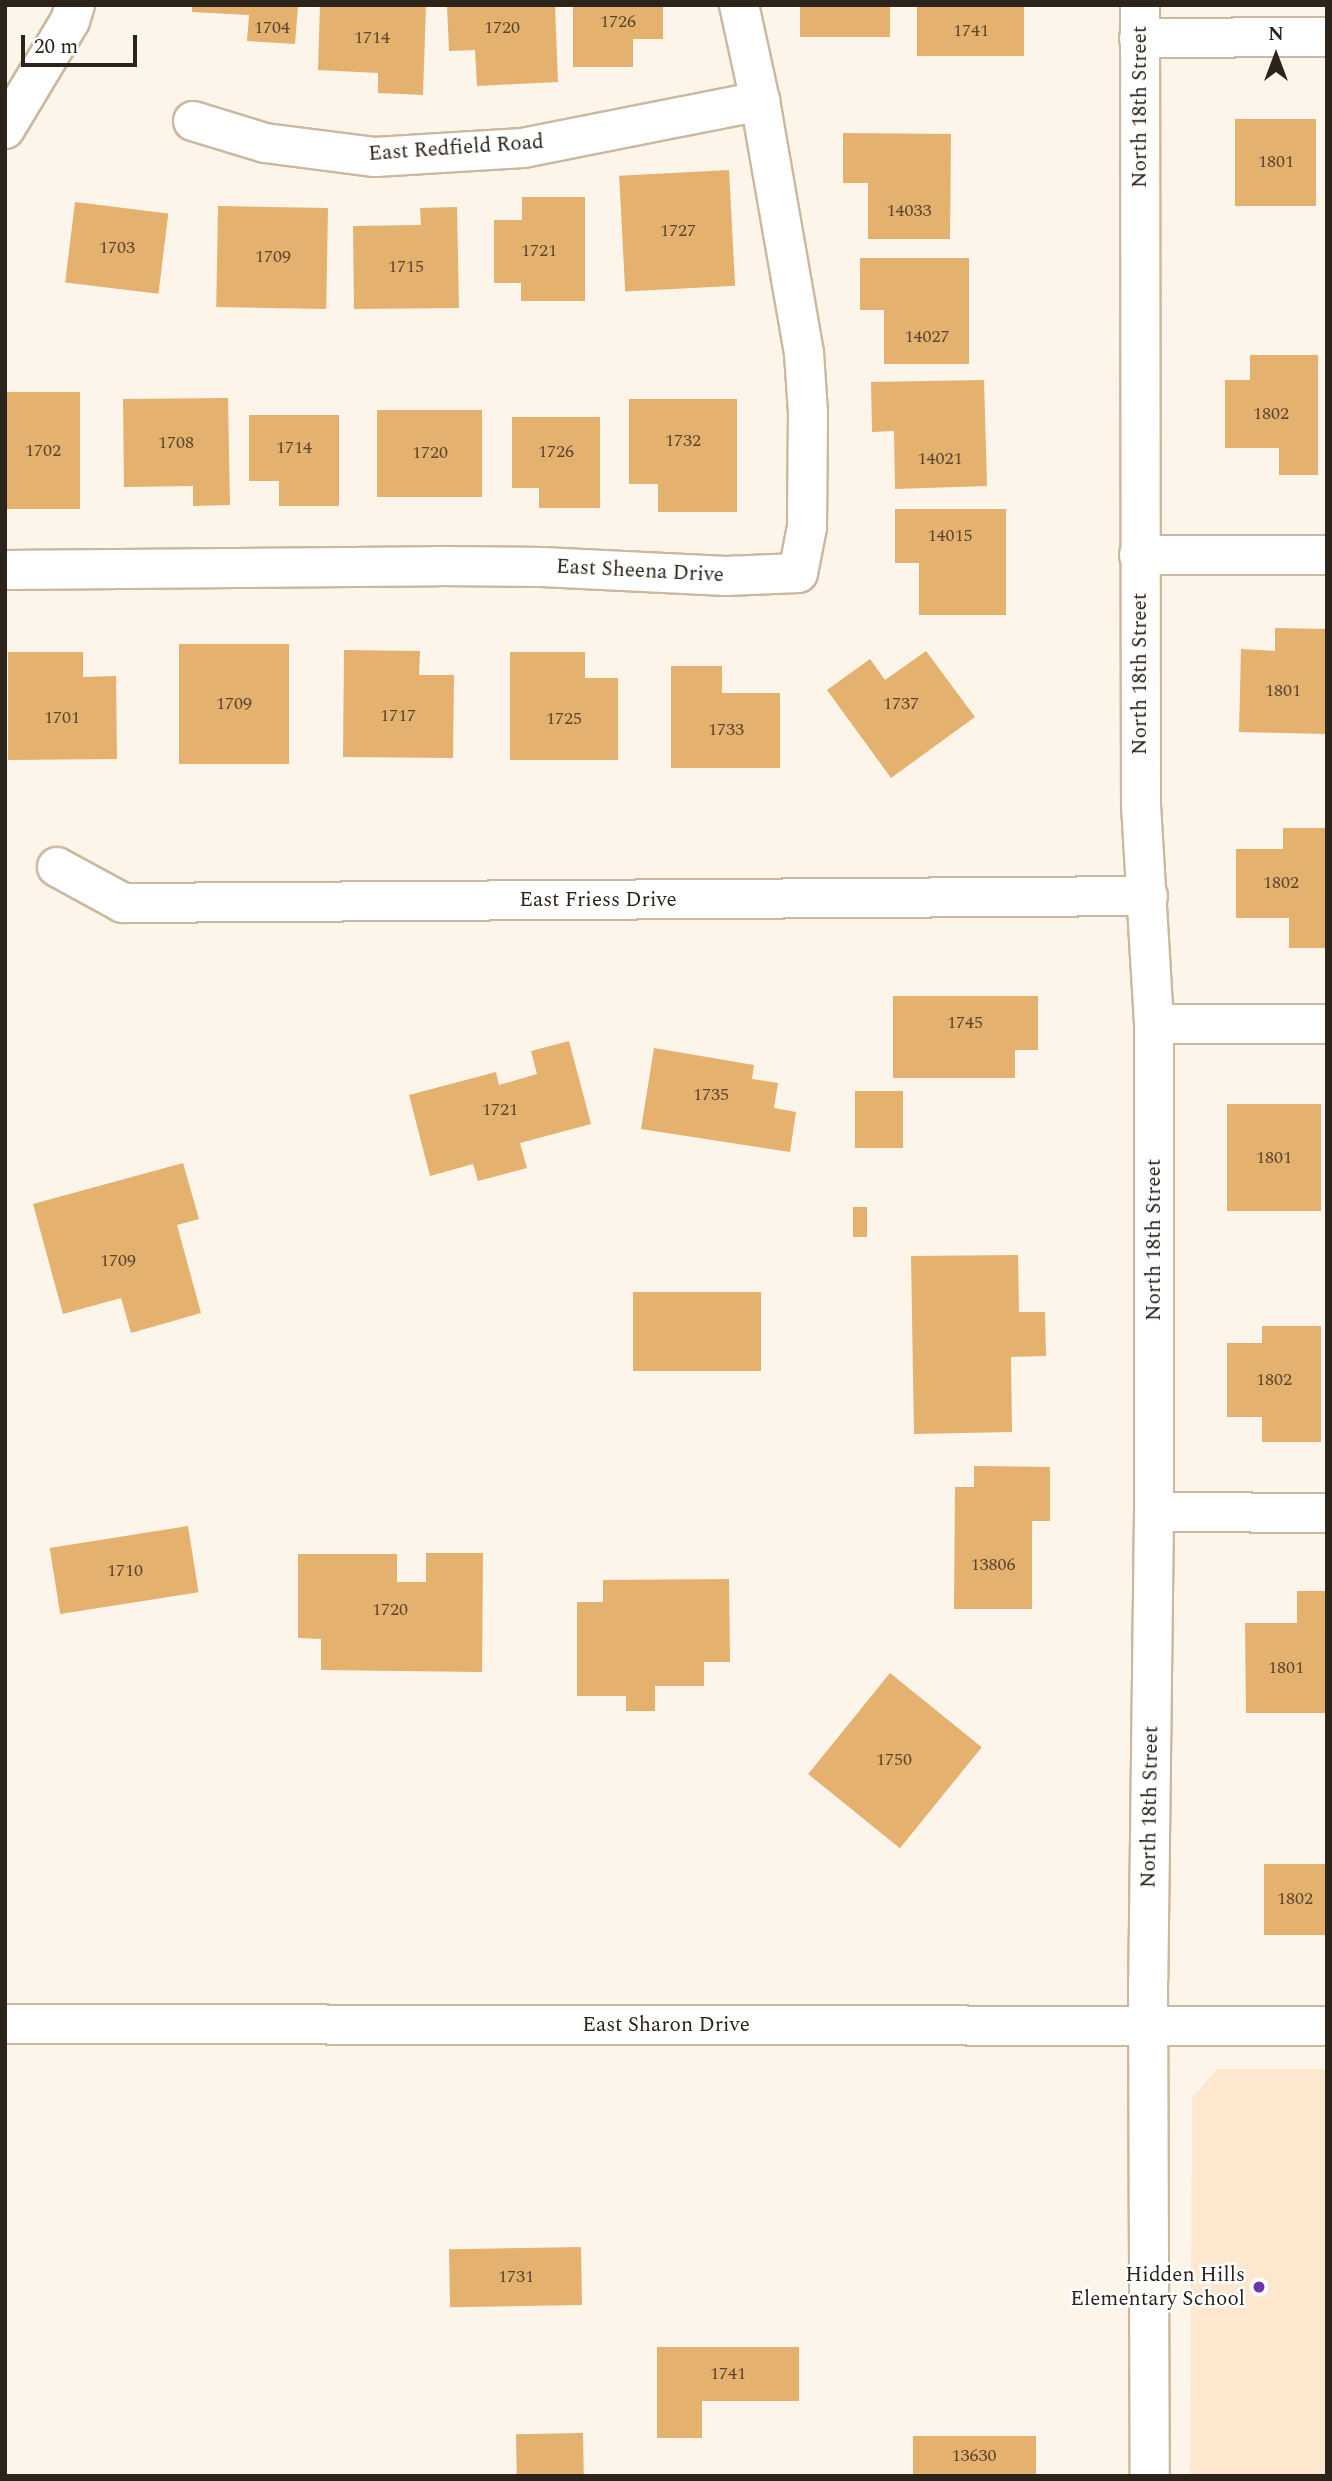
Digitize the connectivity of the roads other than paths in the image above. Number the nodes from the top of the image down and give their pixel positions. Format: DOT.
graph roads {
  1 [pos="75,5"];
  2 [pos="739,5"];
  3 [pos="1140,22"];
  4 [pos="1327,37"];
  5 [pos="760,101"];
  6 [pos="193,121"];
  7 [pos="5,129"];
  8 [pos="1139,555"];
  9 [pos="1327,555"];
  10 [pos="5,570"];
  11 [pos="57,867"];
  12 [pos="1148,896"];
  13 [pos="1154,1024"];
  14 [pos="1327,1024"];
  15 [pos="1154,1512"];
  16 [pos="1327,1513"];
  17 [pos="5,2024"];
  18 [pos="1149,2026"];
  19 [pos="1327,2026"];
  20 [pos="1150,2476"];
  1 -- 7 [label="street"];
  2 -- 5 [label="street"];
  3 -- 4 [label="street"];
  3 -- 8 [label="street, North 18th Street"];
  5 -- 6 [label="street, East Redfield Road"];
  5 -- 10 [label="street, East Sheena Drive"];
  8 -- 9 [label="street"];
  8 -- 12 [label="street, North 18th Street"];
  11 -- 12 [label="street, East Friess Drive"];
  12 -- 13 [label="street, North 18th Street"];
  13 -- 14 [label="street"];
  13 -- 15 [label="street, North 18th Street"];
  15 -- 16 [label="street"];
  15 -- 18 [label="street, North 18th Street"];
  17 -- 18 [label="street, East Sharon Drive"];
  18 -- 19 [label="street, East Sharon Drive"];
  18 -- 20 [label="street, North 18th Street"];
}
